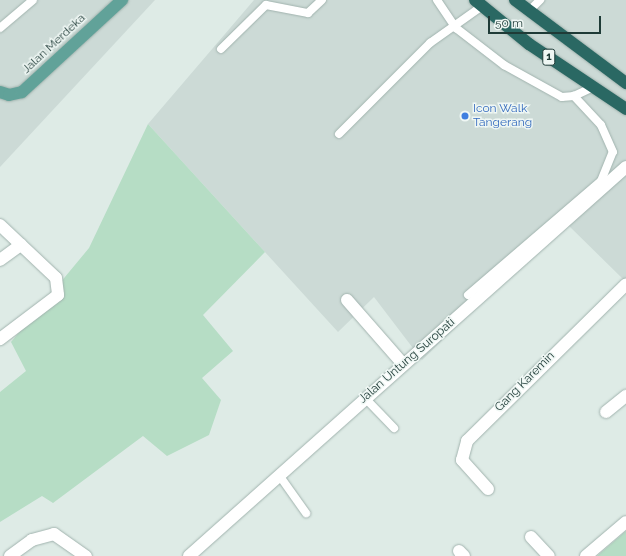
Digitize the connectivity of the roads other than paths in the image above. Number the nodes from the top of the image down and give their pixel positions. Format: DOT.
graph roads {
  1 [pos="33,0"];
  2 [pos="122,0"];
  3 [pos="322,0"];
  4 [pos="437,0"];
  5 [pos="515,0"];
  6 [pos="540,0"];
  7 [pos="479,3"];
  8 [pos="529,11"];
  9 [pos="0,28"];
  10 [pos="456,28"];
  11 [pos="221,49"];
  12 [pos="626,83"];
  13 [pos="593,87"];
  14 [pos="0,92"];
  15 [pos="574,96"];
  16 [pos="626,109"];
  17 [pos="339,134"];
  18 [pos="626,167"];
  19 [pos="0,225"];
  20 [pos="21,245"];
  21 [pos="0,260"];
  22 [pos="624,289"];
  23 [pos="468,295"];
  24 [pos="347,300"];
  25 [pos="0,339"];
  26 [pos="403,364"];
  27 [pos="626,396"];
  28 [pos="365,398"];
  29 [pos="606,412"];
  30 [pos="394,428"];
  31 [pos="279,475"];
  32 [pos="488,489"];
  33 [pos="306,513"];
  34 [pos="626,522"];
  35 [pos="531,537"];
  36 [pos="10,556"];
  37 [pos="86,556"];
  38 [pos="189,556"];
  39 [pos="549,556"];
  40 [pos="586,556"];
  1 -- 9 [label="lane"];
  2 -- 14 [label="main road, Jalan Merdeka"];
  3 -- 11 [label="lane"];
  4 -- 10 [label="lane"];
  5 -- 8 [label="highway, 1"];
  6 -- 8 [label="lane"];
  7 -- 10 [label="lane"];
  7 -- 13 [label="highway, 1"];
  8 -- 12 [label="highway, 1"];
  10 -- 15 [label="lane"];
  10 -- 17 [label="lane"];
  13 -- 15 [label="lane"];
  13 -- 16 [label="highway, 1"];
  15 -- 23 [label="lane"];
  18 -- 26 [label="street, Jalan Untung Suropati"];
  19 -- 20 [label="street"];
  20 -- 21 [label="street"];
  20 -- 25 [label="street"];
  22 -- 32 [label="street, Gang Karemin"];
  24 -- 26 [label="street"];
  26 -- 28 [label="street, Jalan Untung Suropati"];
  27 -- 29 [label="street"];
  28 -- 30 [label="lane"];
  28 -- 31 [label="street, Jalan Untung Suropati"];
  31 -- 33 [label="lane"];
  31 -- 38 [label="street, Jalan Untung Suropati"];
  34 -- 40 [label="street"];
  35 -- 39 [label="street"];
  36 -- 37 [label="street"];
}
